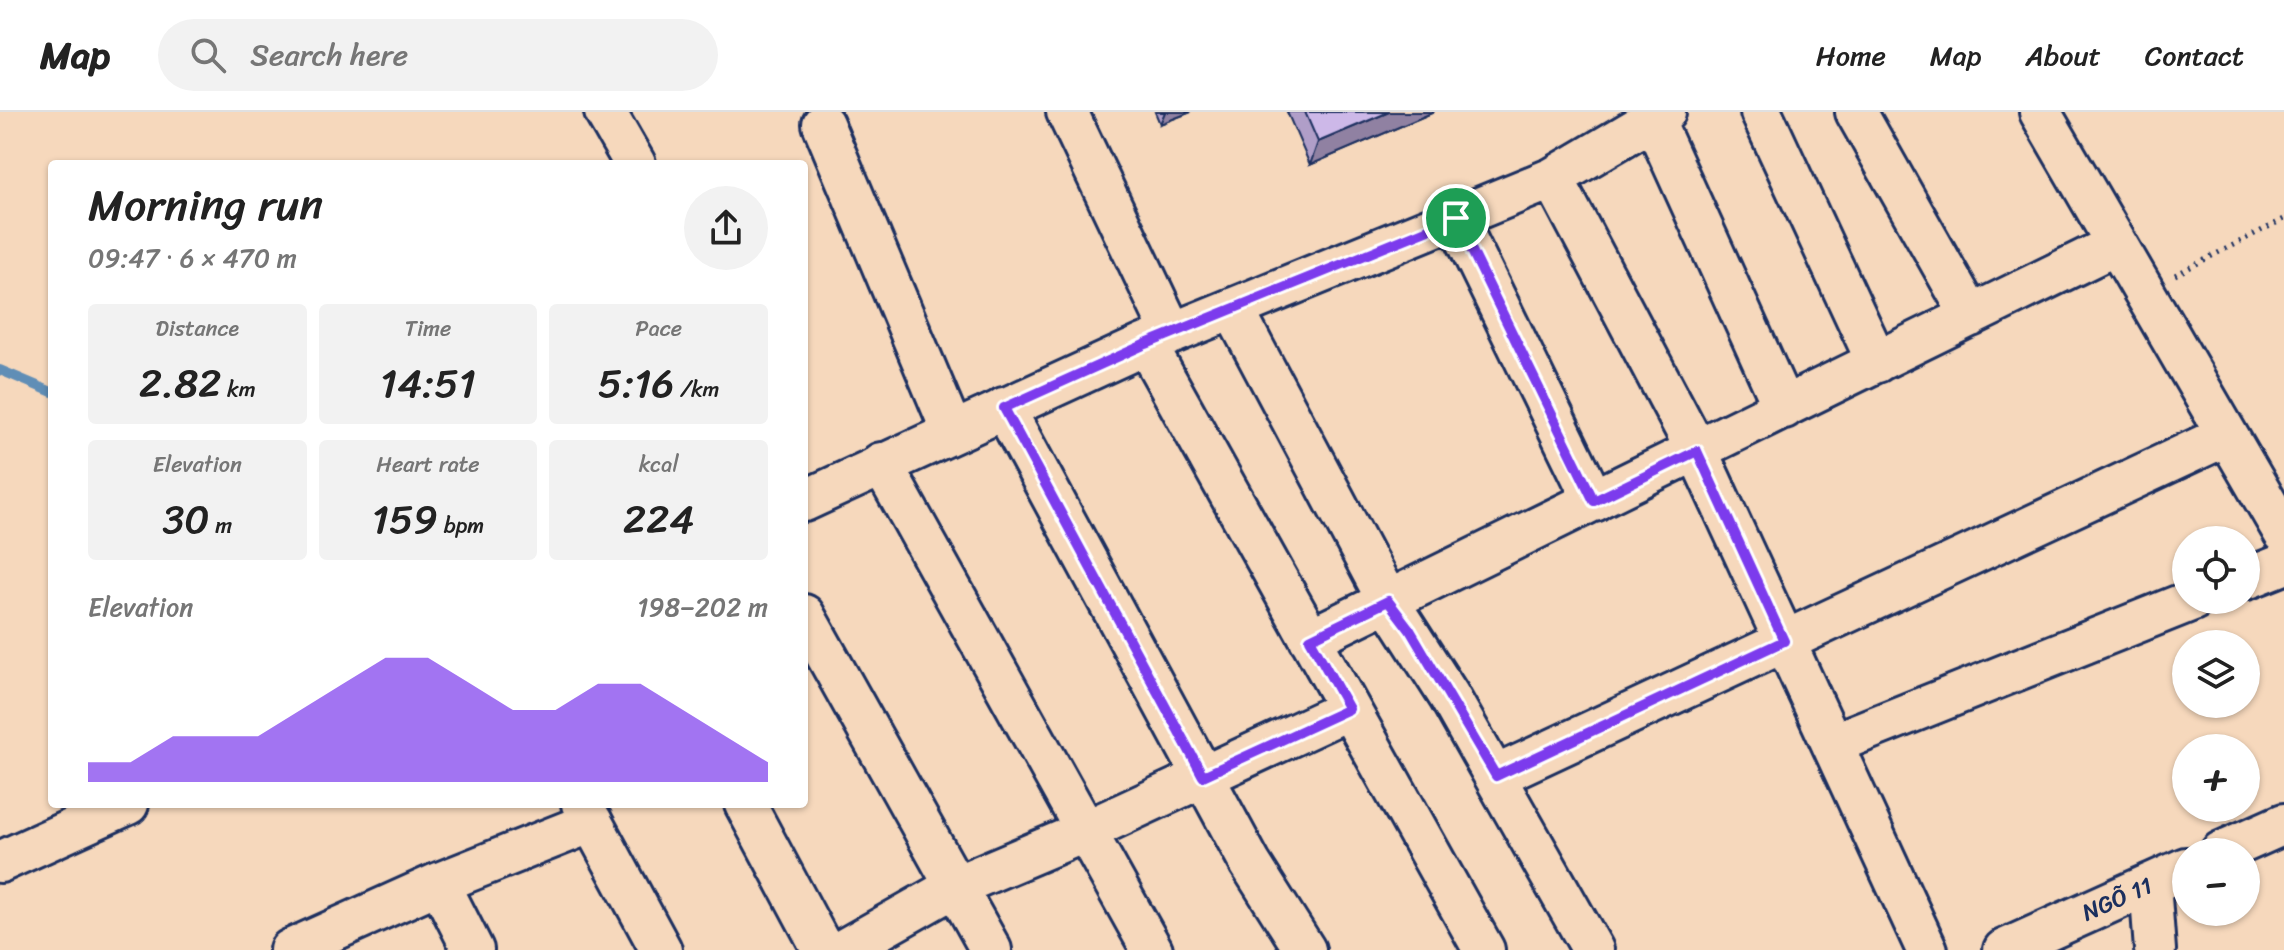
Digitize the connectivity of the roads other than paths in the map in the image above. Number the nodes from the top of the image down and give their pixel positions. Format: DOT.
graph roads {
  1 [pos="605,112"];
  2 [pos="1067,112"];
  3 [pos="1761,112"];
  4 [pos="1856,112"];
  5 [pos="2040,112"];
  6 [pos="1659,116"];
  7 [pos="823,124"];
  8 [pos="633,160"];
  9 [pos="1553,178"];
  10 [pos="1456,218"];
  11 [pos="2115,245"];
  12 [pos="1233,309"];
  13 [pos="1971,316"];
  14 [pos="1159,338"];
  15 [pos="1877,362"];
  16 [pos="1004,408"];
  17 [pos="1784,408"];
  18 [pos="952,431"];
  19 [pos="2225,436"];
  20 [pos="1697,451"];
  21 [pos="881,463"];
  22 [pos="809,487"];
  23 [pos="1594,501"];
  24 [pos="2281,523"];
  25 [pos="2284,564"];
  26 [pos="2260,573"];
  27 [pos="1388,601"];
  28 [pos="2172,608"];
  29 [pos="808,622"];
  30 [pos="1310,639"];
  31 [pos="1784,641"];
  32 [pos="1349,709"];
  33 [pos="1832,744"];
  34 [pos="1203,776"];
  35 [pos="1496,776"];
  36 [pos="119,808"];
  37 [pos="747,808"];
  38 [pos="587,813"];
  39 [pos="2284,824"];
  40 [pos="1084,832"];
  41 [pos="2252,838"];
  42 [pos="0,862"];
  43 [pos="2172,874"];
  44 [pos="439,883"];
  45 [pos="2150,884"];
  46 [pos="956,886"];
  47 [pos="290,950"];
  48 [pos="473,950"];
  49 [pos="661,950"];
  50 [pos="823,950"];
  51 [pos="843,950"];
  52 [pos="991,950"];
  53 [pos="1152,950"];
  54 [pos="1305,950"];
  55 [pos="1484,950"];
  56 [pos="1593,950"];
  57 [pos="1927,950"];
  58 [pos="2004,950"];
  59 [pos="2155,950"];
  1 -- 8 [label="street"];
  2 -- 14 [label="street"];
  3 -- 15 [label="street"];
  4 -- 13 [label="street"];
  5 -- 11 [label="street"];
  6 -- 9 [label="street"];
  6 -- 17 [label="street"];
  7 -- 18 [label="street"];
  9 -- 10 [label="street"];
  9 -- 20 [label="street"];
  10 -- 12 [label="street"];
  10 -- 23 [label="street"];
  11 -- 13 [label="street"];
  11 -- 19 [label="street"];
  12 -- 14 [label="street"];
  12 -- 27 [label="street"];
  13 -- 15 [label="street"];
  14 -- 16 [label="street"];
  14 -- 30 [label="street"];
  15 -- 17 [label="street"];
  16 -- 18 [label="street"];
  16 -- 34 [label="street"];
  17 -- 20 [label="street"];
  18 -- 21 [label="street"];
  19 -- 24 [label="street"];
  19 -- 31 [label="street"];
  20 -- 23 [label="street"];
  20 -- 31 [label="street"];
  21 -- 22 [label="street"];
  21 -- 40 [label="street"];
  23 -- 27 [label="street"];
  25 -- 26 [label="street"];
  27 -- 30 [label="street"];
  27 -- 35 [label="street"];
  28 -- 33 [label="street"];
  29 -- 46 [label="street"];
  30 -- 32 [label="street"];
  31 -- 33 [label="street"];
  31 -- 35 [label="street"];
  32 -- 34 [label="street"];
  32 -- 55 [label="street"];
  33 -- 57 [label="street"];
  34 -- 40 [label="street"];
  34 -- 54 [label="street"];
  35 -- 56 [label="street"];
  36 -- 42 [label="street"];
  37 -- 50 [label="street"];
  38 -- 44 [label="street"];
  38 -- 49 [label="street"];
  39 -- 41 [label="street"];
  40 -- 46 [label="street"];
  40 -- 53 [label="street"];
  43 -- 45 [label="street, NGÕ 11"];
  44 -- 47 [label="street"];
  44 -- 48 [label="street"];
  45 -- 58 [label="street, NGÕ 11"];
  45 -- 59 [label="street"];
  46 -- 51 [label="street"];
  46 -- 52 [label="street"];
}
